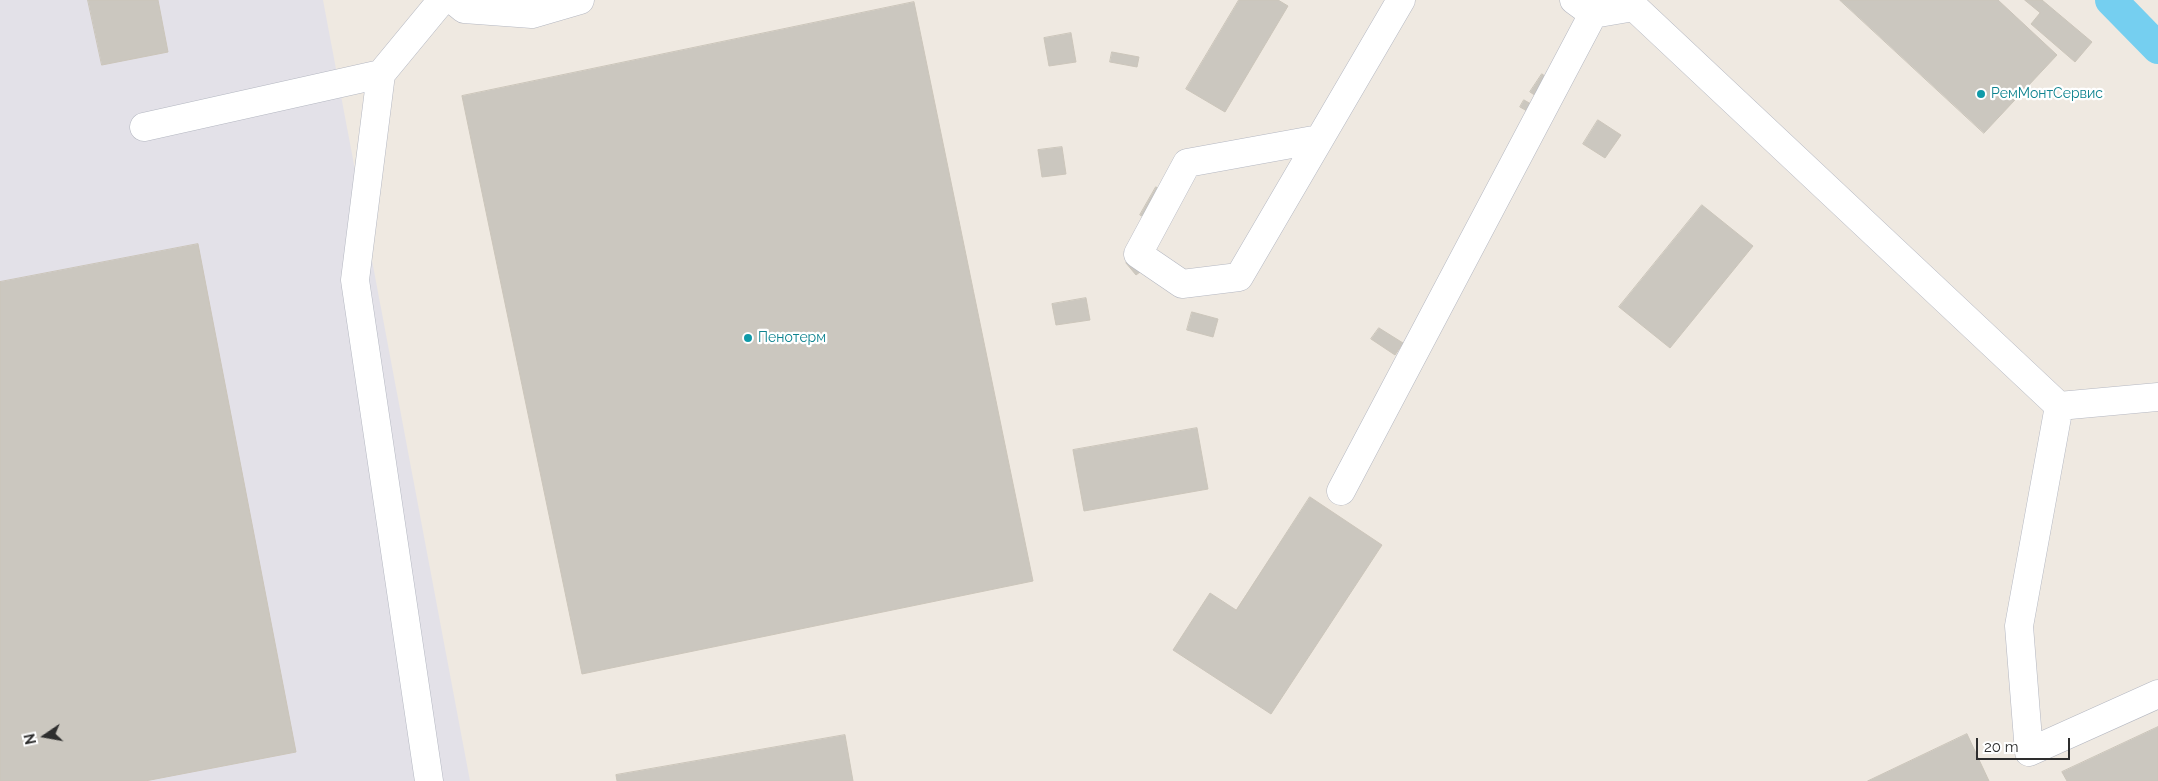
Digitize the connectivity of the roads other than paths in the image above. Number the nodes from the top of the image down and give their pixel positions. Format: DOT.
graph roads {
  1 [pos="442,0"];
  2 [pos="453,0"];
  3 [pos="580,0"];
  4 [pos="1401,0"];
  5 [pos="1583,7"];
  6 [pos="381,74"];
  7 [pos="144,127"];
  8 [pos="1319,139"];
  9 [pos="2158,397"];
  10 [pos="2059,406"];
  11 [pos="1341,491"];
  12 [pos="2158,694"];
  13 [pos="429,781"];
  1 -- 6 [label="street"];
  2 -- 3 [label="street"];
  4 -- 8 [label="street"];
  5 -- 10 [label="street"];
  5 -- 11 [label="street"];
  6 -- 7 [label="street"];
  6 -- 13 [label="street"];
  8 -- 8 [label="street"];
  9 -- 10 [label="street"];
  10 -- 12 [label="street"];
}
